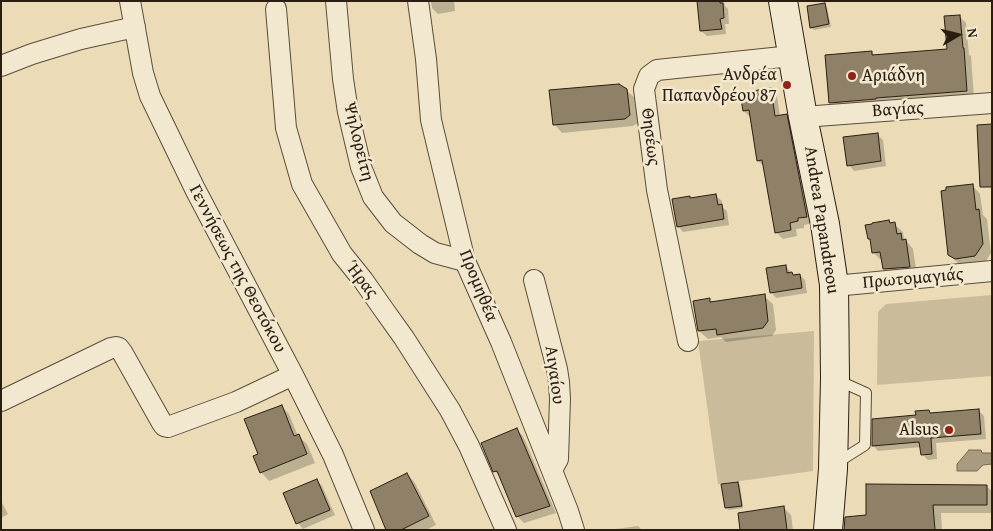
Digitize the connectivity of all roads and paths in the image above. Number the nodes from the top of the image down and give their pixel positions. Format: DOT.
graph roads {
  1 [pos="130,1"];
  2 [pos="336,1"];
  3 [pos="418,1"];
  4 [pos="783,1"];
  5 [pos="276,9"];
  6 [pos="135,27"];
  7 [pos="792,56"];
  8 [pos="1,66"];
  9 [pos="992,103"];
  10 [pos="803,117"];
  11 [pos="466,261"];
  12 [pos="992,271"];
  13 [pos="534,280"];
  14 [pos="834,285"];
  15 [pos="688,341"];
  16 [pos="293,375"];
  17 [pos="1,401"];
  18 [pos="552,470"];
  19 [pos="364,530"];
  20 [pos="506,530"];
  21 [pos="574,530"];
  22 [pos="828,530"];
  1 -- 6 [label="street, Γεννήσεως της Θεοτόκου"];
  2 -- 11 [label="street, Ψηλορείτη"];
  3 -- 11 [label="street, Προμηθέα"];
  4 -- 7 [label="main road, Andrea Papandreou"];
  5 -- 20 [label="street, Ήρας"];
  6 -- 8 [label="street"];
  6 -- 16 [label="street, Γεννήσεως της Θεοτόκου"];
  7 -- 10 [label="main road, Andrea Papandreou"];
  7 -- 15 [label="street, Θησέως"];
  9 -- 10 [label="street, Βαγίας"];
  10 -- 14 [label="main road, Andrea Papandreou"];
  11 -- 18 [label="street, Προμηθέα"];
  12 -- 14 [label="street, Πρωτομαγιάς"];
  13 -- 18 [label="street, Αιγαίου"];
  14 -- 22 [label="main road, Andrea Papandreou"];
  16 -- 17 [label="street"];
  16 -- 19 [label="street, Γεννήσεως της Θεοτόκου"];
  18 -- 21 [label="street, Προμηθέα"];
}
